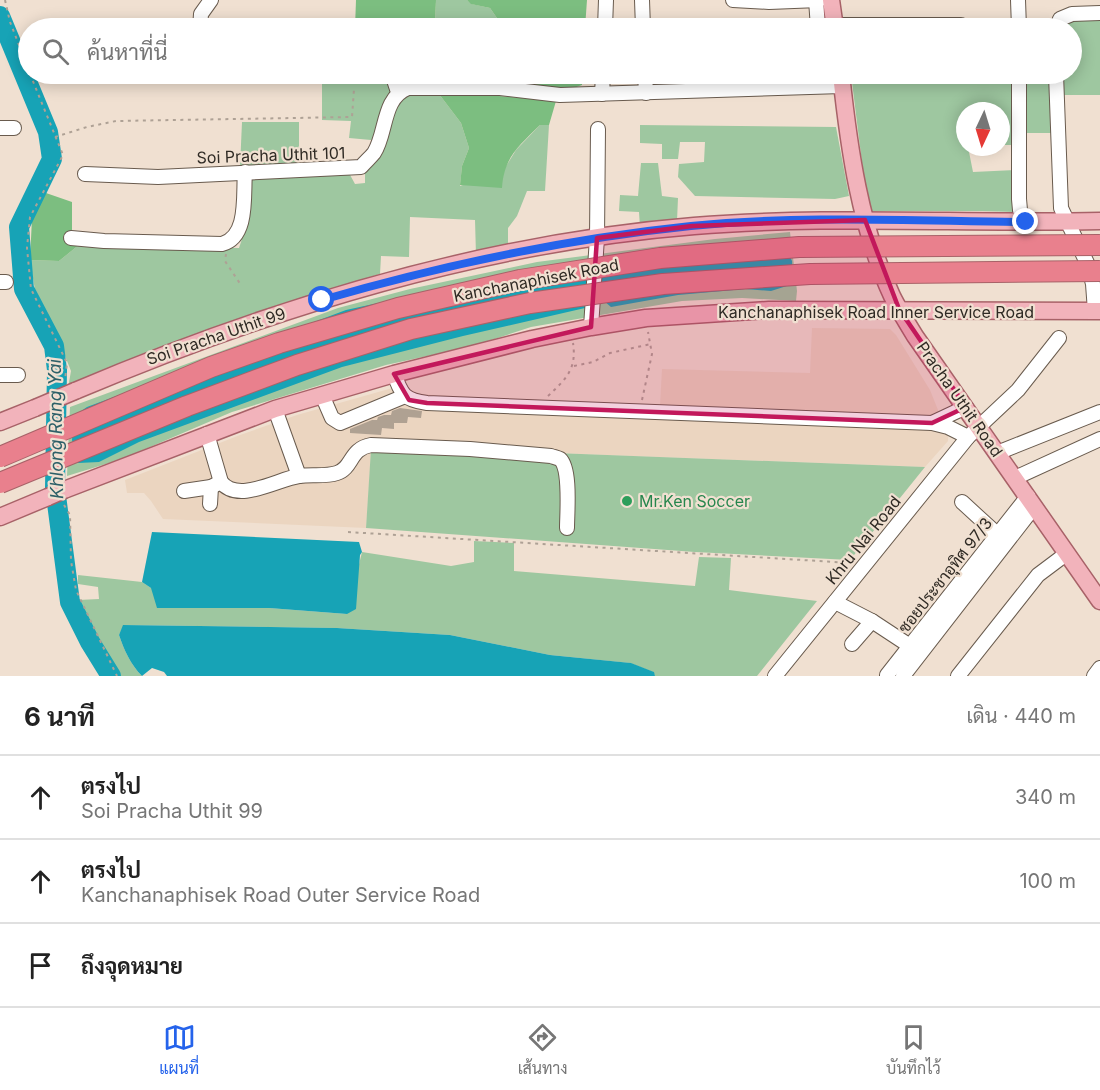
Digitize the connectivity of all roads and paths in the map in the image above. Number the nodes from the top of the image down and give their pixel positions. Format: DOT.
graph roads {
  1 [pos="5,0"];
  2 [pos="211,0"];
  3 [pos="606,0"];
  4 [pos="642,0"];
  5 [pos="733,0"];
  6 [pos="817,0"];
  7 [pos="831,0"];
  8 [pos="1018,0"];
  9 [pos="1100,13"];
  10 [pos="201,18"];
  11 [pos="605,18"];
  12 [pos="643,18"];
  13 [pos="818,18"];
  14 [pos="834,18"];
  15 [pos="1018,18"];
  16 [pos="1062,18"];
  17 [pos="18,41"];
  18 [pos="34,84"];
  19 [pos="395,84"];
  20 [pos="602,84"];
  21 [pos="645,84"];
  22 [pos="767,84"];
  23 [pos="842,84"];
  24 [pos="1019,84"];
  25 [pos="1056,84"];
  26 [pos="354,89"];
  27 [pos="398,92"];
  28 [pos="645,93"];
  29 [pos="602,94"];
  30 [pos="598,129"];
  31 [pos="55,137"];
  32 [pos="244,172"];
  33 [pos="85,174"];
  34 [pos="865,220"];
  35 [pos="1100,220"];
  36 [pos="1067,221"];
  37 [pos="1026,222"];
  38 [pos="70,238"];
  39 [pos="597,238"];
  40 [pos="228,242"];
  41 [pos="1100,245"];
  42 [pos="1100,271"];
  43 [pos="241,285"];
  44 [pos="899,309"];
  45 [pos="1097,311"];
  46 [pos="646,318"];
  47 [pos="591,327"];
  48 [pos="571,331"];
  49 [pos="1059,338"];
  50 [pos="651,344"];
  51 [pos="574,366"];
  52 [pos="394,374"];
  53 [pos="0,375"];
  54 [pos="18,375"];
  55 [pos="70,388"];
  56 [pos="322,395"];
  57 [pos="405,396"];
  58 [pos="966,407"];
  59 [pos="543,408"];
  60 [pos="275,409"];
  61 [pos="1100,411"];
  62 [pos="639,412"];
  63 [pos="0,422"];
  64 [pos="932,423"];
  65 [pos="974,431"];
  66 [pos="207,434"];
  67 [pos="1100,440"];
  68 [pos="997,453"];
  69 [pos="0,457"];
  70 [pos="299,476"];
  71 [pos="1016,478"];
  72 [pos="0,483"];
  73 [pos="216,484"];
  74 [pos="183,492"];
  75 [pos="58,496"];
  76 [pos="1031,501"];
  77 [pos="962,502"];
  78 [pos="210,504"];
  79 [pos="70,515"];
  80 [pos="0,517"];
  81 [pos="76,518"];
  82 [pos="567,528"];
  83 [pos="348,532"];
  84 [pos="998,535"];
  85 [pos="1066,554"];
  86 [pos="860,570"];
  87 [pos="1100,601"];
  88 [pos="835,602"];
  89 [pos="873,621"];
  90 [pos="852,644"];
  91 [pos="910,646"];
  92 [pos="1100,668"];
  93 [pos="887,675"];
  94 [pos="117,676"];
  95 [pos="775,676"];
  96 [pos="903,676"];
  97 [pos="958,676"];
  98 [pos="1094,676"];
  1 -- 17 [label="path"];
  2 -- 10 [label="street"];
  3 -- 11 [label="street"];
  4 -- 12 [label="street"];
  5 -- 6 [label="street"];
  6 -- 13 [label="street"];
  7 -- 14 [label="main road"];
  8 -- 15 [label="street"];
  9 -- 16 [label="street"];
  18 -- 31 [label="path"];
  19 -- 27 [label="street"];
  20 -- 29 [label="street"];
  21 -- 28 [label="street"];
  22 -- 28 [label="street"];
  23 -- 34 [label="main road, Pracha Uthit Road"];
  24 -- 37 [label="street"];
  25 -- 36 [label="street"];
  26 -- 31 [label="path"];
  27 -- 29 [label="street"];
  27 -- 32 [label="street, Soi Pracha Uthit 101"];
  28 -- 29 [label="street"];
  30 -- 39 [label="street"];
  31 -- 55 [label="path"];
  32 -- 33 [label="street, Soi Pracha Uthit 101"];
  32 -- 40 [label="street"];
  34 -- 37 [label="main road, Soi Pracha Uthit 99"];
  34 -- 39 [label="main road, Soi Pracha Uthit 99"];
  34 -- 44 [label="main road, Pracha Uthit Road"];
  35 -- 36 [label="main road, Soi Pracha Uthit 99"];
  36 -- 37 [label="main road, Soi Pracha Uthit 99"];
  36 -- 45 [label="street"];
  38 -- 40 [label="street"];
  39 -- 47 [label="street"];
  39 -- 55 [label="main road, Soi Pracha Uthit 99"];
  40 -- 43 [label="path"];
  41 -- 69 [label="highway, Kanchanaphisek Road, bridge"];
  42 -- 72 [label="highway, Kanchanaphisek Road, bridge"];
  44 -- 45 [label="main road, Kanchanaphisek Road Inner Service Road"];
  44 -- 46 [label="main road, Kanchanaphisek Road Inner Service Road"];
  44 -- 58 [label="main road, Pracha Uthit Road"];
  46 -- 47 [label="main road, Kanchanaphisek Road Inner Service Road"];
  46 -- 50 [label="path"];
  47 -- 48 [label="main road, Kanchanaphisek Road Inner Service Road"];
  48 -- 51 [label="path"];
  48 -- 52 [label="main road, Kanchanaphisek Road Inner Service Road"];
  49 -- 65 [label="street, Khru Nai Road"];
  50 -- 51 [label="path"];
  50 -- 62 [label="path"];
  51 -- 59 [label="path"];
  52 -- 56 [label="main road, Kanchanaphisek Road Inner Service Road"];
  52 -- 57 [label="street"];
  53 -- 54 [label="street"];
  55 -- 63 [label="main road, Soi Pracha Uthit 99, bridge"];
  56 -- 57 [label="street"];
  56 -- 60 [label="main road, Kanchanaphisek Road Inner Service Road"];
  57 -- 59 [label="street"];
  58 -- 64 [label="street"];
  58 -- 65 [label="main road, Pracha Uthit Road"];
  59 -- 62 [label="street"];
  60 -- 66 [label="main road, Kanchanaphisek Road Inner Service Road"];
  60 -- 70 [label="street"];
  61 -- 68 [label="street"];
  62 -- 64 [label="street"];
  64 -- 65 [label="street"];
  65 -- 68 [label="main road, Pracha Uthit Road"];
  65 -- 86 [label="street, Khru Nai Road"];
  66 -- 73 [label="street"];
  66 -- 75 [label="main road, Kanchanaphisek Road Inner Service Road"];
  67 -- 71 [label="street"];
  68 -- 71 [label="main road, Pracha Uthit Road"];
  70 -- 73 [label="street"];
  70 -- 82 [label="street"];
  71 -- 76 [label="main road, Pracha Uthit Road"];
  73 -- 74 [label="street"];
  73 -- 78 [label="street"];
  75 -- 79 [label="path"];
  75 -- 80 [label="main road, Kanchanaphisek Road Inner Service Road"];
  76 -- 84 [label="street, ซอยประชาอุทิศ 97/3"];
  76 -- 85 [label="main road, Pracha Uthit Road"];
  76 -- 96 [label="street"];
  77 -- 84 [label="street"];
  79 -- 81 [label="path"];
  79 -- 94 [label="path"];
  83 -- 86 [label="path"];
  84 -- 91 [label="street, ซอยประชาอุทิศ 97/3"];
  85 -- 87 [label="main road, Pracha Uthit Road"];
  85 -- 97 [label="street"];
  86 -- 88 [label="street, Khru Nai Road"];
  88 -- 89 [label="street"];
  88 -- 95 [label="street, Khru Nai Road"];
  89 -- 90 [label="street"];
  89 -- 91 [label="street"];
  91 -- 93 [label="street, ซอยประชาอุทิศ 97/3"];
  92 -- 98 [label="street"];
}
